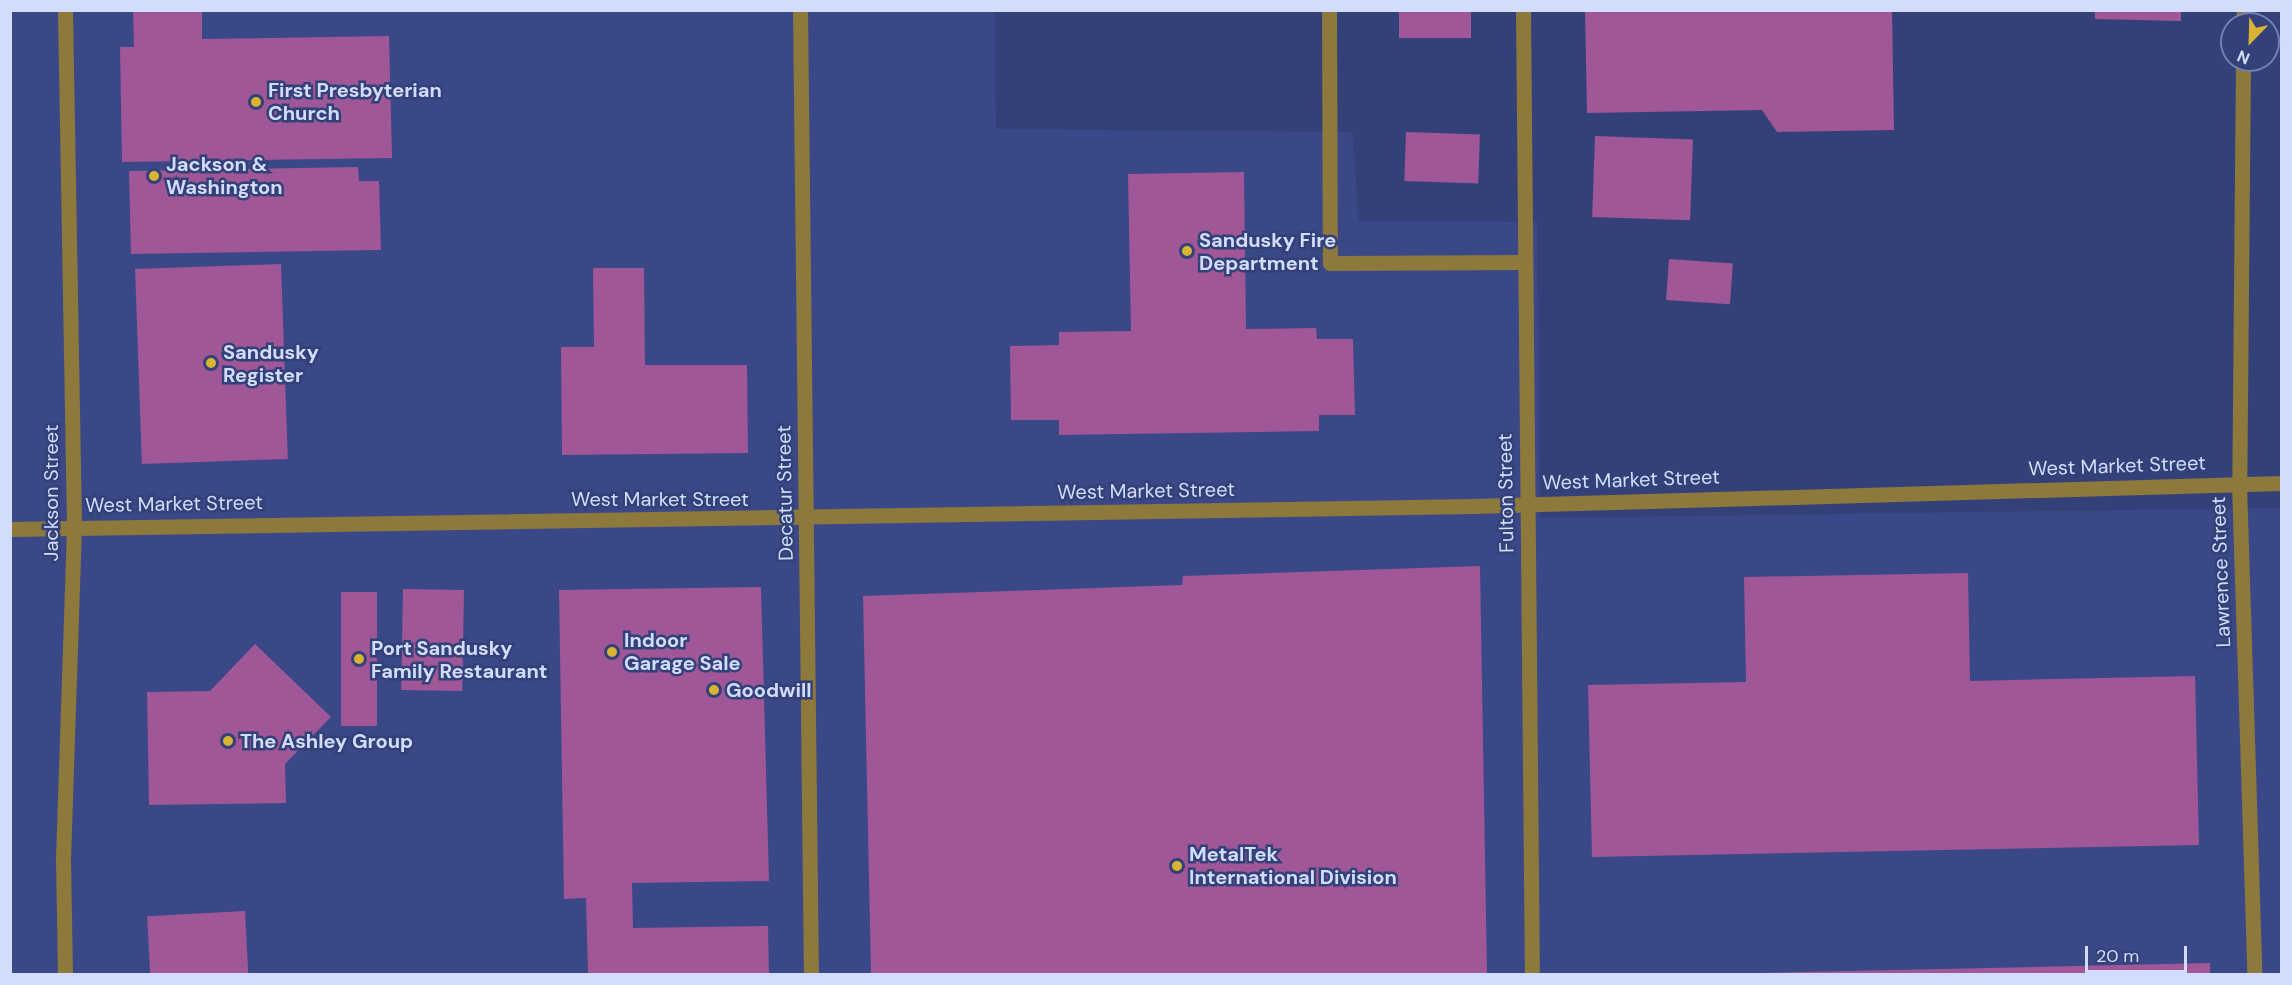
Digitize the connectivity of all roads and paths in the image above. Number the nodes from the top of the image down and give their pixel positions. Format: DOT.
graph roads {
  1 [pos="65,10"];
  2 [pos="800,10"];
  3 [pos="1329,10"];
  4 [pos="1523,10"];
  5 [pos="2243,72"];
  6 [pos="1525,262"];
  7 [pos="2282,483"];
  8 [pos="2239,484"];
  9 [pos="1527,504"];
  10 [pos="807,519"];
  11 [pos="74,527"];
  12 [pos="10,529"];
  13 [pos="65,975"];
  14 [pos="811,975"];
  15 [pos="1532,975"];
  16 [pos="2254,975"];
  1 -- 11 [label="street, Jackson Street"];
  2 -- 10 [label="street, Decatur Street"];
  3 -- 6 [label="street"];
  4 -- 6 [label="street, Fulton Street"];
  5 -- 8 [label="street, Lawrence Street"];
  6 -- 9 [label="street, Fulton Street"];
  7 -- 8 [label="street, West Market Street"];
  8 -- 9 [label="street, West Market Street"];
  8 -- 16 [label="street, Lawrence Street"];
  9 -- 10 [label="street, West Market Street"];
  9 -- 15 [label="street, Fulton Street"];
  10 -- 11 [label="street, West Market Street"];
  10 -- 14 [label="street, Decatur Street"];
  11 -- 12 [label="street, West Market Street"];
  11 -- 13 [label="street, Jackson Street"];
}
